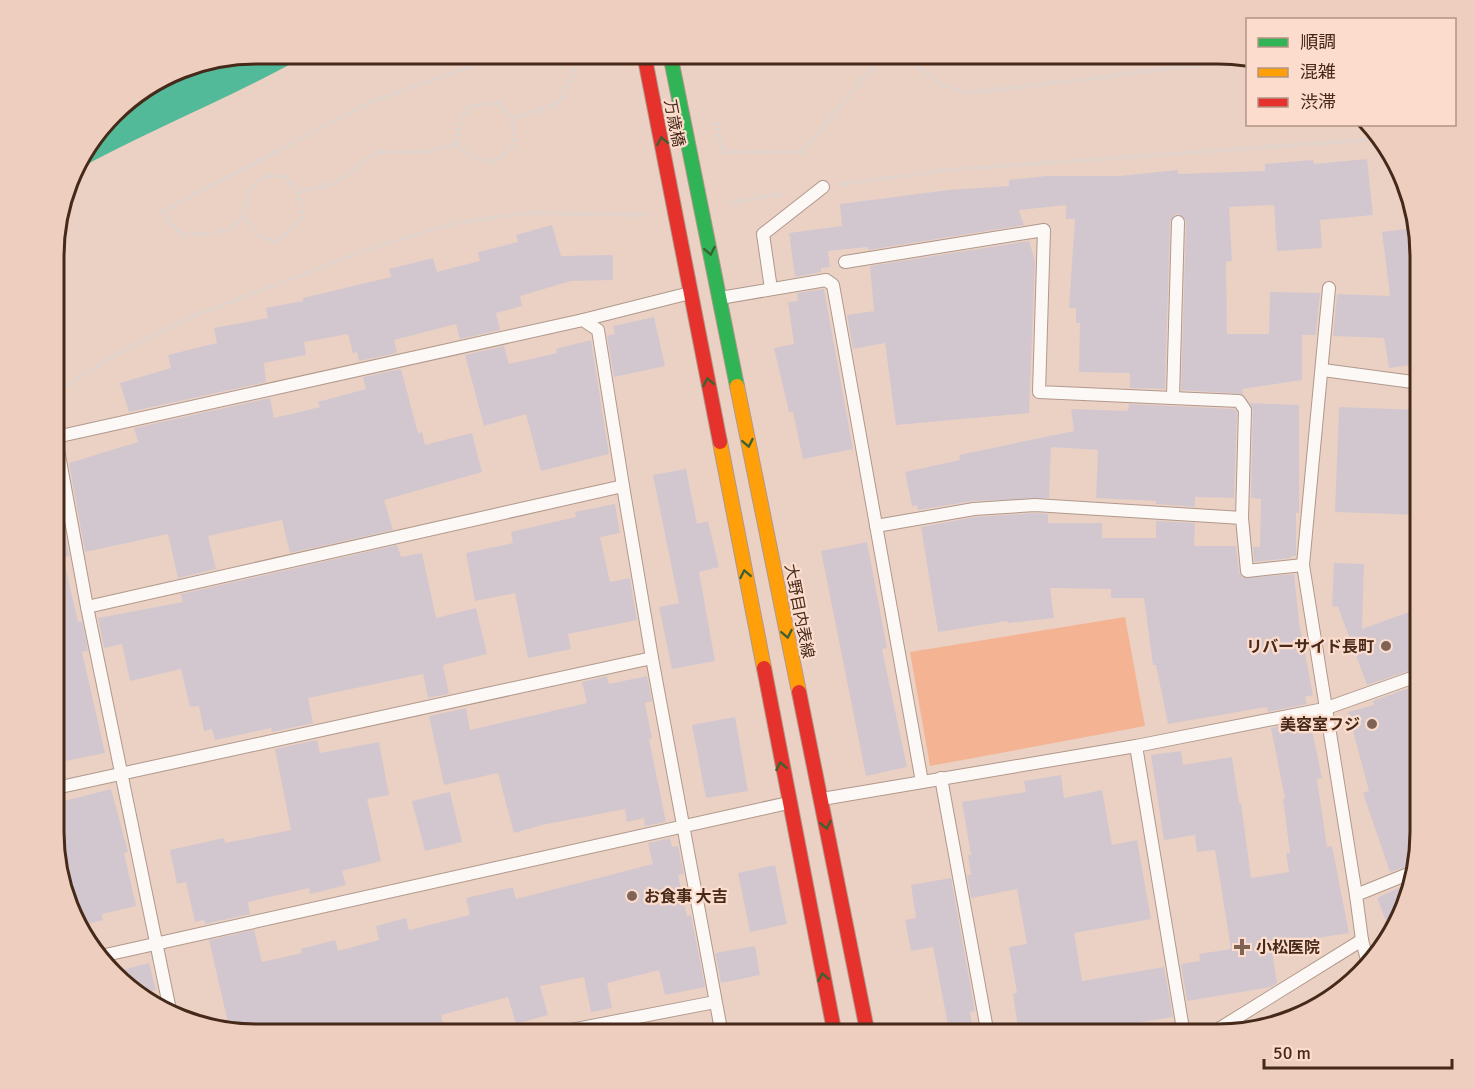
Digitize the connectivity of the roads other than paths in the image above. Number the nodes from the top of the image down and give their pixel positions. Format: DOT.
graph roads {
  1 [pos="646,64"];
  2 [pos="672,64"];
  3 [pos="823,187"];
  4 [pos="701,201"];
  5 [pos="1178,222"];
  6 [pos="845,262"];
  7 [pos="1329,288"];
  8 [pos="771,289"];
  9 [pos="691,293"];
  10 [pos="719,298"];
  11 [pos="583,320"];
  12 [pos="1323,370"];
  13 [pos="1409,382"];
  14 [pos="1173,397"];
  15 [pos="64,436"];
  16 [pos="64,484"];
  17 [pos="623,486"];
  18 [pos="1242,518"];
  19 [pos="876,526"];
  20 [pos="1303,565"];
  21 [pos="87,607"];
  22 [pos="652,658"];
  23 [pos="1409,679"];
  24 [pos="1324,709"];
  25 [pos="1136,746"];
  26 [pos="119,773"];
  27 [pos="941,778"];
  28 [pos="922,782"];
  29 [pos="65,786"];
  30 [pos="821,799"];
  31 [pos="788,803"];
  32 [pos="682,825"];
  33 [pos="1405,875"];
  34 [pos="1356,895"];
  35 [pos="1362,940"];
  36 [pos="155,944"];
  37 [pos="109,954"];
  38 [pos="1366,954"];
  39 [pos="715,1002"];
  40 [pos="168,1003"];
  41 [pos="602,1024"];
  42 [pos="720,1024"];
  43 [pos="833,1024"];
  44 [pos="866,1024"];
  45 [pos="986,1024"];
  46 [pos="1182,1024"];
  47 [pos="1227,1024"];
  9 -- 1 [label="main road, 万歳橋, one-way"];
  2 -- 4 [label="main road, 万歳橋"];
  3 -- 8 [label="lane"];
  4 -- 10 [label="main road, 大野目内表線, one-way"];
  5 -- 14 [label="lane"];
  6 -- 14 [label="lane"];
  7 -- 12 [label="lane"];
  8 -- 10 [label="lane"];
  8 -- 19 [label="lane"];
  9 -- 11 [label="lane"];
  31 -- 9 [label="main road, one-way"];
  10 -- 30 [label="main road, 大野目内表線, one-way"];
  11 -- 15 [label="lane"];
  11 -- 17 [label="lane"];
  12 -- 13 [label="lane"];
  12 -- 20 [label="lane"];
  14 -- 18 [label="lane"];
  16 -- 21 [label="lane"];
  17 -- 21 [label="lane"];
  17 -- 22 [label="lane"];
  18 -- 19 [label="lane"];
  18 -- 20 [label="lane"];
  19 -- 28 [label="lane"];
  20 -- 24 [label="lane"];
  21 -- 26 [label="lane"];
  22 -- 26 [label="lane"];
  22 -- 32 [label="lane"];
  23 -- 24 [label="lane"];
  24 -- 25 [label="lane"];
  24 -- 34 [label="lane"];
  25 -- 27 [label="lane"];
  25 -- 46 [label="lane"];
  26 -- 29 [label="lane"];
  26 -- 36 [label="lane"];
  27 -- 28 [label="lane"];
  27 -- 45 [label="lane"];
  28 -- 30 [label="lane"];
  30 -- 44 [label="main road, 大野目内表線, one-way"];
  31 -- 32 [label="lane"];
  43 -- 31 [label="main road, one-way"];
  32 -- 36 [label="lane"];
  32 -- 39 [label="lane"];
  33 -- 34 [label="lane"];
  34 -- 35 [label="lane"];
  35 -- 38 [label="lane"];
  35 -- 47 [label="lane"];
  36 -- 37 [label="lane"];
  36 -- 40 [label="lane"];
  39 -- 41 [label="lane"];
  39 -- 42 [label="lane"];
}
